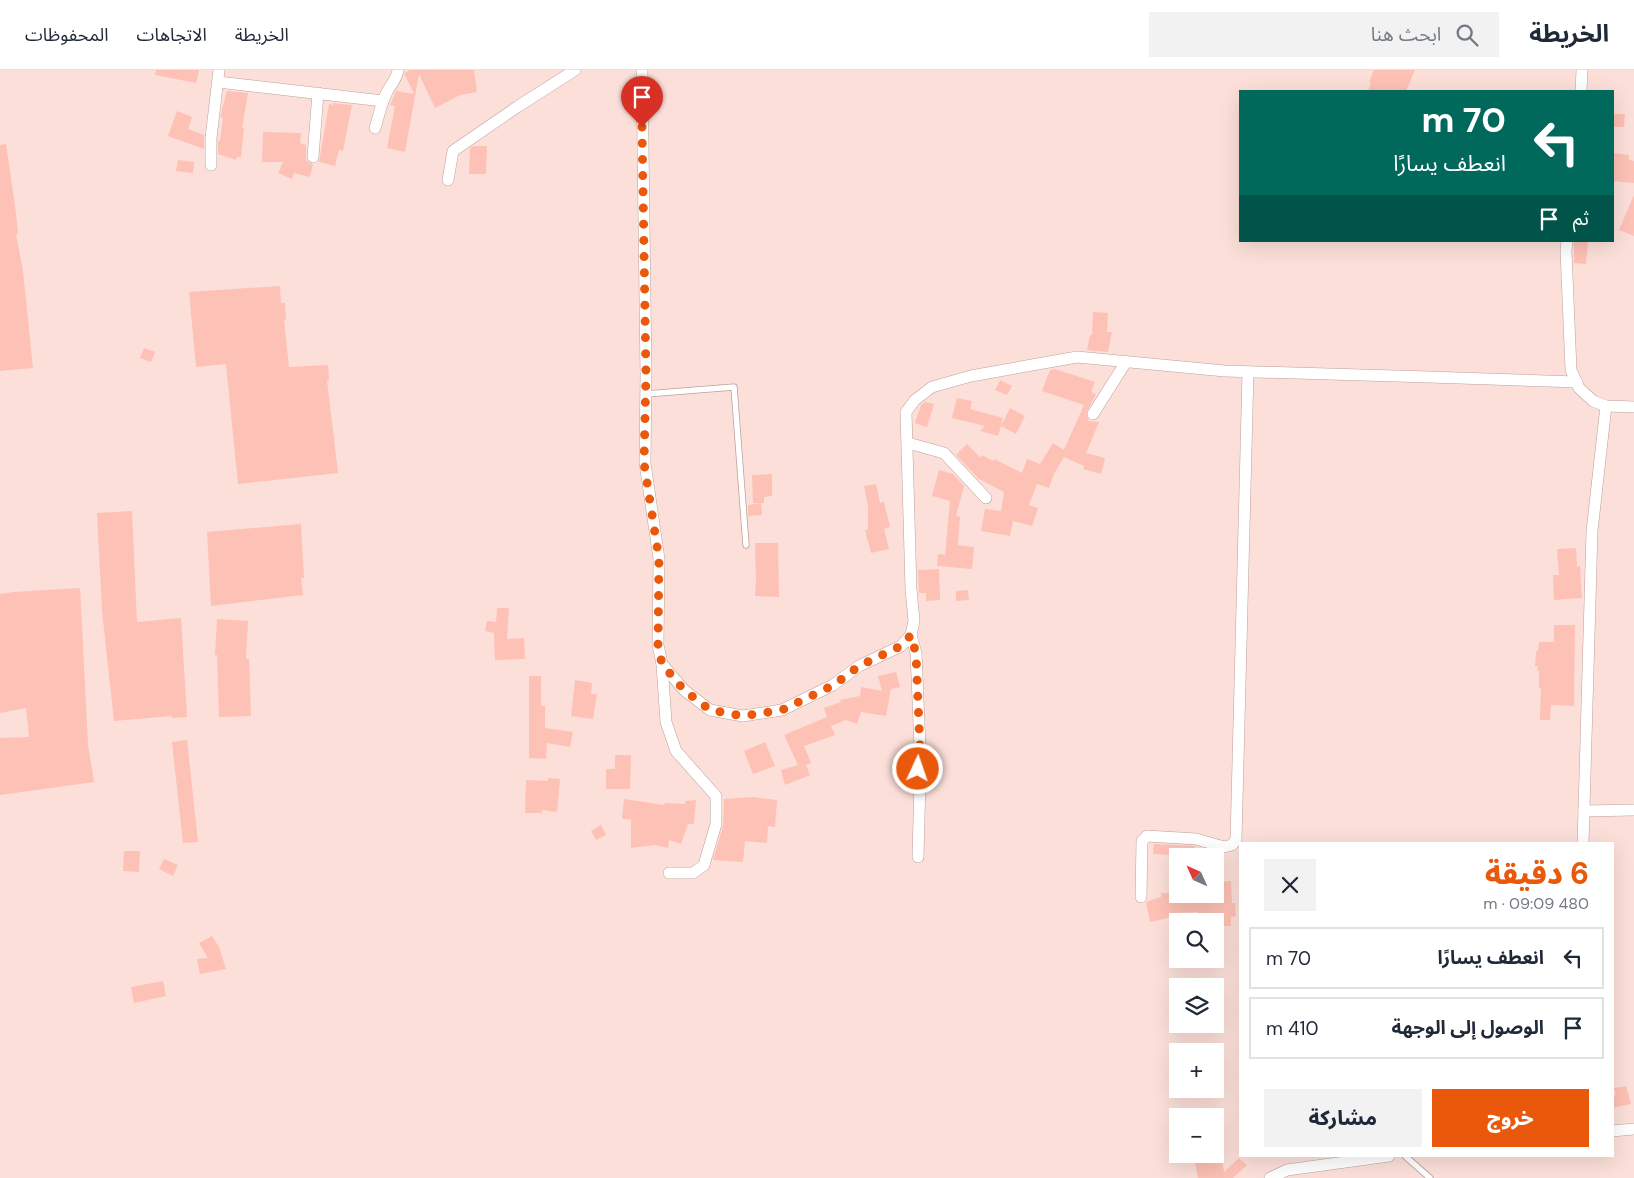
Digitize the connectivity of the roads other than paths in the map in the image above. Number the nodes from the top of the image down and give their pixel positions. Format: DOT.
graph roads {
  1 [pos="398,70"];
  2 [pos="575,70"];
  3 [pos="642,70"];
  4 [pos="1582,70"];
  5 [pos="219,76"];
  6 [pos="1581,90"];
  7 [pos="318,93"];
  8 [pos="383,101"];
  9 [pos="375,128"];
  10 [pos="313,157"];
  11 [pos="211,166"];
  12 [pos="448,180"];
  13 [pos="1567,242"];
  14 [pos="1126,362"];
  15 [pos="1248,372"];
  16 [pos="1576,382"];
  17 [pos="646,394"];
  18 [pos="1606,406"];
  19 [pos="1634,407"];
  20 [pos="1092,414"];
  21 [pos="908,443"];
  22 [pos="986,498"];
  23 [pos="746,544"];
  24 [pos="911,635"];
  25 [pos="662,664"];
  26 [pos="1634,810"];
  27 [pos="1584,811"];
  28 [pos="1583,842"];
  29 [pos="918,856"];
  30 [pos="669,873"];
  31 [pos="1141,897"];
  32 [pos="1634,1129"];
  33 [pos="1614,1131"];
  34 [pos="1382,1157"];
  35 [pos="1406,1157"];
  36 [pos="1270,1178"];
  37 [pos="1430,1178"];
  1 -- 8 [label="street"];
  2 -- 12 [label="street"];
  3 -- 17 [label="street"];
  4 -- 6 [label="street"];
  5 -- 7 [label="street"];
  5 -- 11 [label="street"];
  7 -- 8 [label="street"];
  7 -- 10 [label="street"];
  8 -- 9 [label="street"];
  13 -- 16 [label="street"];
  14 -- 15 [label="street"];
  14 -- 20 [label="street"];
  14 -- 21 [label="street"];
  15 -- 16 [label="street"];
  15 -- 31 [label="street"];
  16 -- 18 [label="street"];
  17 -- 23 [label="lane"];
  17 -- 25 [label="street"];
  18 -- 19 [label="street"];
  18 -- 27 [label="street"];
  21 -- 22 [label="street"];
  21 -- 24 [label="street"];
  24 -- 25 [label="street"];
  24 -- 29 [label="street"];
  25 -- 30 [label="street"];
  26 -- 27 [label="street"];
  27 -- 28 [label="street"];
  32 -- 33 [label="street"];
  34 -- 36 [label="street"];
  35 -- 37 [label="lane"];
}
